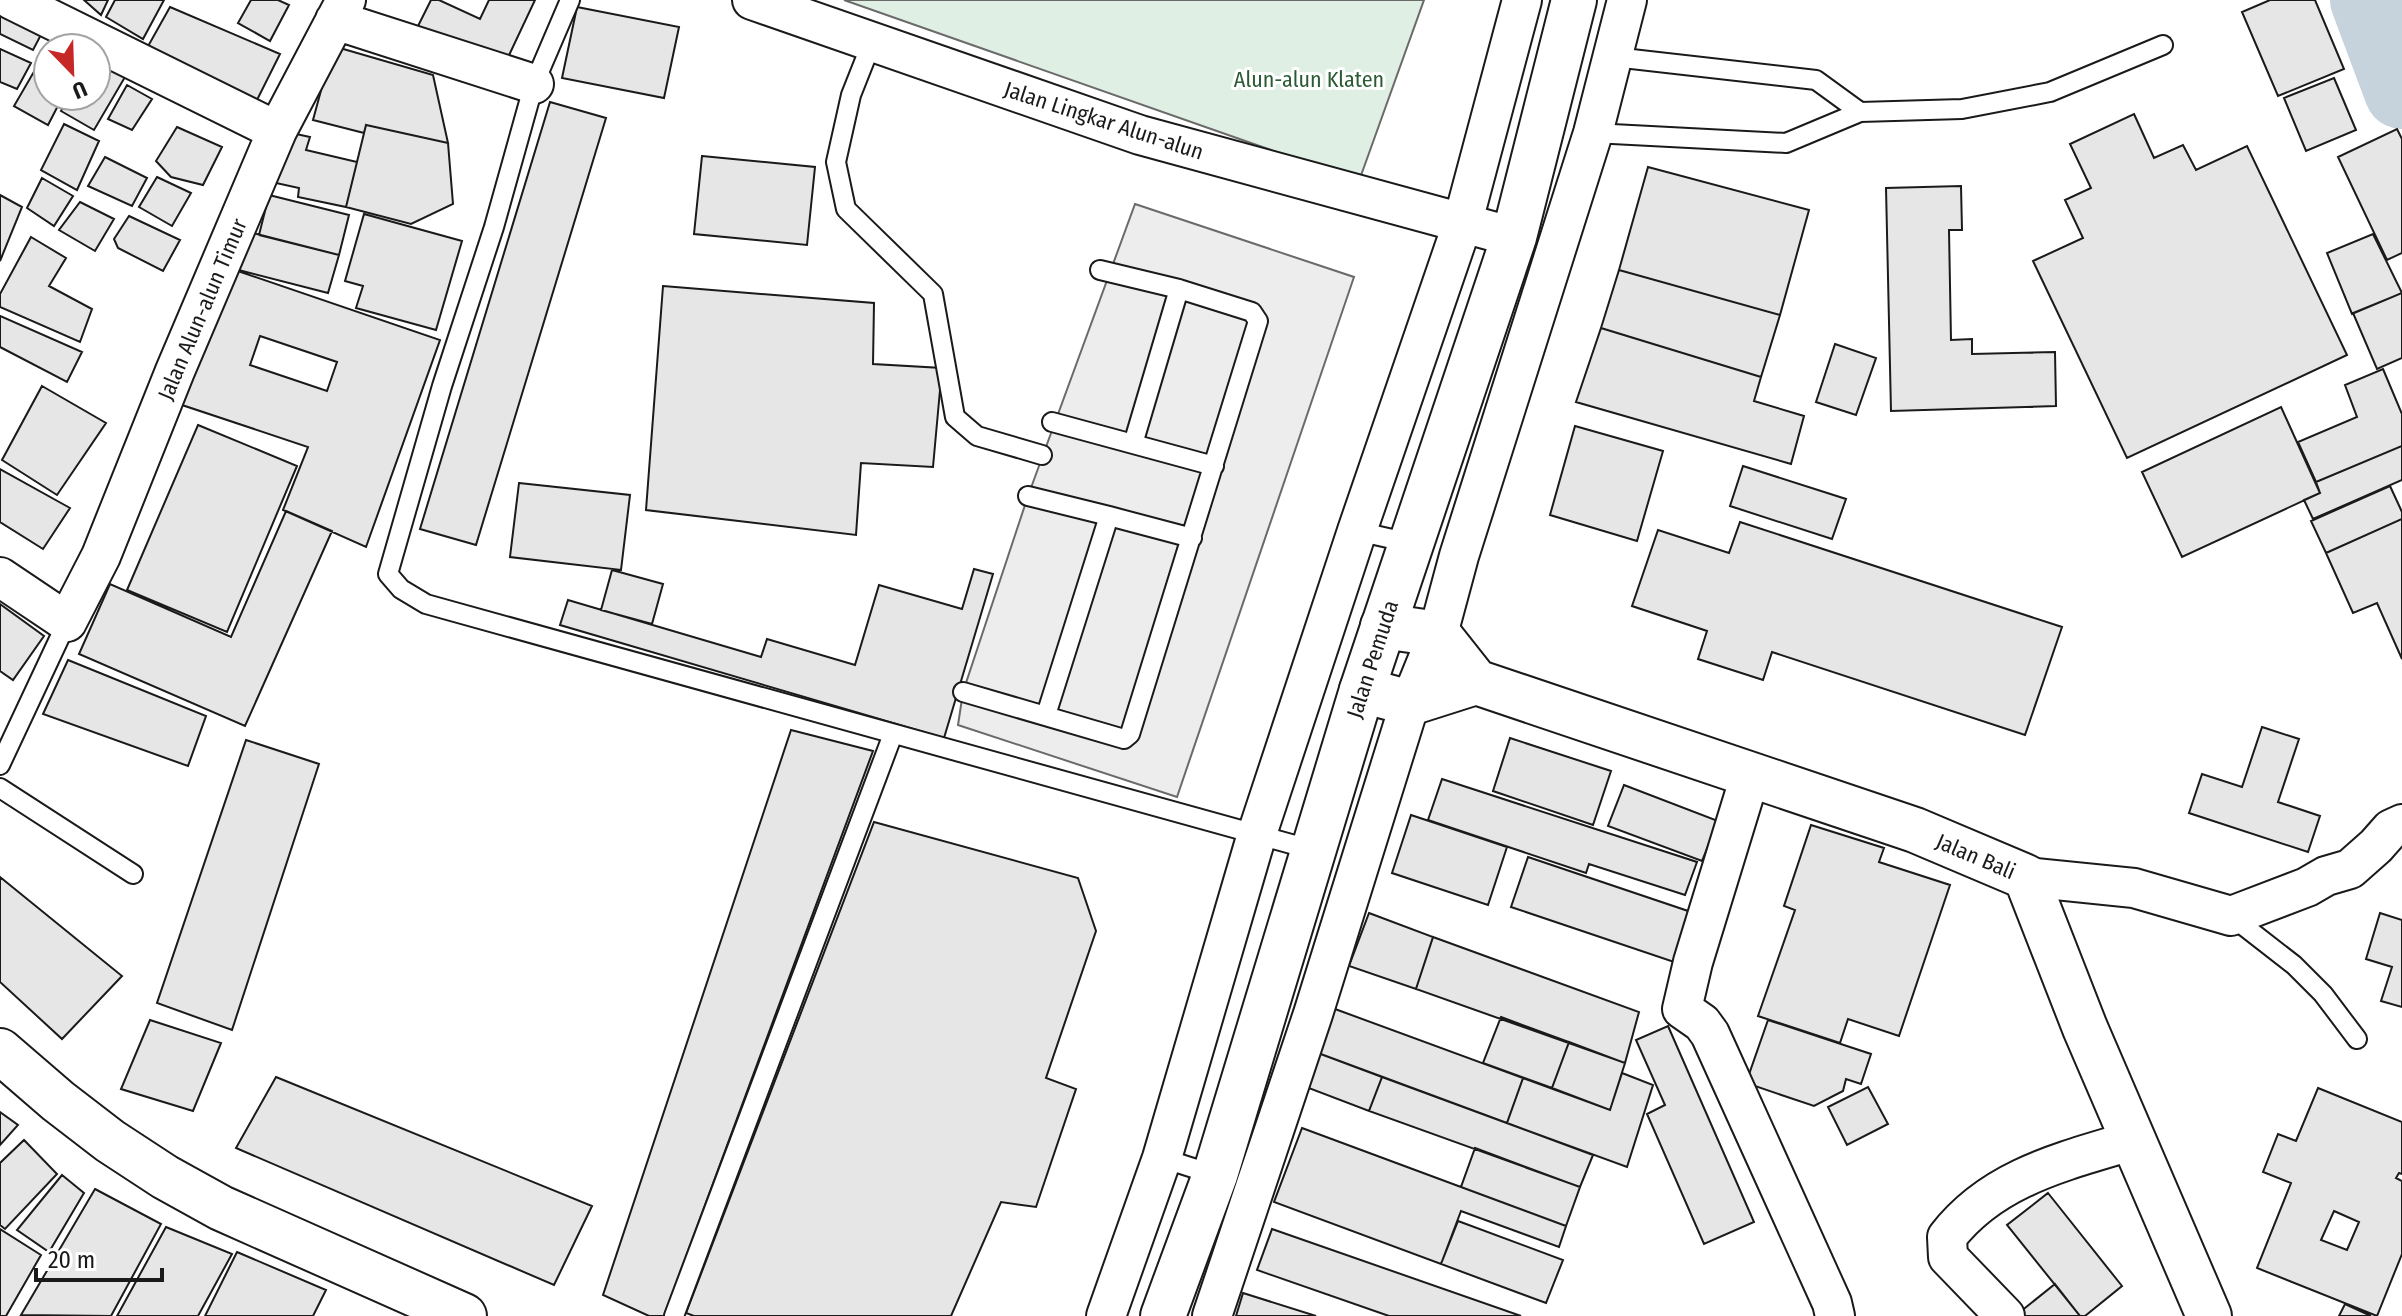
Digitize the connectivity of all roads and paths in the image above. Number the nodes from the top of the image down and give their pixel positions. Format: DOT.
graph roads {
  1 [pos="12,0"];
  2 [pos="570,0"];
  3 [pos="752,0"];
  4 [pos="1522,0"];
  5 [pos="1574,0"];
  6 [pos="1627,0"];
  7 [pos="340,10"];
  8 [pos="872,42"];
  9 [pos="2163,45"];
  10 [pos="1614,57"];
  11 [pos="534,84"];
  12 [pos="1860,112"];
  13 [pos="277,131"];
  14 [pos="1593,133"];
  15 [pos="1462,225"];
  16 [pos="1514,237"];
  17 [pos="1100,270"];
  18 [pos="1179,289"];
  19 [pos="1052,422"];
  20 [pos="1133,444"];
  21 [pos="1042,455"];
  22 [pos="1214,466"];
  23 [pos="1028,496"];
  24 [pos="1109,516"];
  25 [pos="1357,531"];
  26 [pos="1192,538"];
  27 [pos="1410,543"];
  28 [pos="0,577"];
  29 [pos="67,622"];
  30 [pos="1383,626"];
  31 [pos="1438,634"];
  32 [pos="1476,682"];
  33 [pos="1362,690"];
  34 [pos="963,692"];
  35 [pos="1410,703"];
  36 [pos="1046,715"];
  37 [pos="893,734"];
  38 [pos="0,765"];
  39 [pos="1751,773"];
  40 [pos="0,788"];
  41 [pos="2402,824"];
  42 [pos="1257,834"];
  43 [pos="1313,850"];
  44 [pos="133,874"];
  45 [pos="2026,877"];
  46 [pos="2231,916"];
  47 [pos="2357,1039"];
  48 [pos="0,1051"];
  49 [pos="2134,1140"];
  50 [pos="1162,1158"];
  51 [pos="1215,1175"];
  52 [pos="464,1316"];
  53 [pos="674,1316"];
  54 [pos="1106,1316"];
  55 [pos="1163,1316"];
  56 [pos="1212,1316"];
  57 [pos="1835,1316"];
  58 [pos="2005,1316"];
  59 [pos="2209,1316"];
  1 -- 13 [label="street"];
  2 -- 11 [label="lane"];
  3 -- 8 [label="street, Jalan Lingkar Alun-alun"];
  4 -- 15 [label="street"];
  5 -- 16 [label="main road, Jalan Pemuda"];
  6 -- 10 [label="street"];
  7 -- 11 [label="street"];
  7 -- 13 [label="street, Jalan Alun-alun Timur"];
  8 -- 15 [label="street, Jalan Lingkar Alun-alun"];
  8 -- 21 [label="lane"];
  9 -- 12 [label="lane"];
  10 -- 12 [label="lane"];
  10 -- 14 [label="street"];
  11 -- 37 [label="lane"];
  12 -- 14 [label="lane"];
  13 -- 29 [label="street, Jalan Alun-alun Timur"];
  14 -- 31 [label="street"];
  15 -- 16 [label="street, Jalan Lingkar Alun-alun"];
  15 -- 25 [label="street"];
  16 -- 27 [label="main road, Jalan Pemuda"];
  17 -- 18 [label="lane"];
  18 -- 20 [label="lane"];
  18 -- 22 [label="lane"];
  19 -- 20 [label="lane"];
  20 -- 22 [label="lane"];
  22 -- 26 [label="lane"];
  23 -- 24 [label="lane"];
  24 -- 26 [label="lane"];
  24 -- 36 [label="lane"];
  25 -- 27 [label="lane"];
  25 -- 42 [label="street"];
  26 -- 36 [label="lane"];
  27 -- 30 [label="main road, Jalan Pemuda"];
  28 -- 29 [label="street"];
  29 -- 38 [label="lane"];
  30 -- 31 [label="main road"];
  30 -- 33 [label="main road, Jalan Pemuda"];
  31 -- 32 [label="main road"];
  31 -- 35 [label="street"];
  32 -- 35 [label="main road"];
  32 -- 39 [label="main road, Jalan Bali"];
  33 -- 35 [label="main road"];
  33 -- 43 [label="main road, Jalan Pemuda"];
  34 -- 36 [label="lane"];
  35 -- 56 [label="street"];
  37 -- 42 [label="lane"];
  37 -- 53 [label="lane"];
  39 -- 45 [label="main road, Jalan Bali"];
  39 -- 57 [label="street"];
  40 -- 44 [label="lane"];
  41 -- 46 [label="street"];
  42 -- 43 [label="lane"];
  42 -- 50 [label="street"];
  43 -- 51 [label="main road, Jalan Pemuda"];
  45 -- 46 [label="street"];
  45 -- 49 [label="main road, Jalan Bali"];
  46 -- 47 [label="lane"];
  48 -- 52 [label="main road"];
  49 -- 58 [label="street"];
  49 -- 59 [label="main road, Jalan Bali"];
  50 -- 51 [label="lane"];
  50 -- 54 [label="street"];
  51 -- 55 [label="main road, Jalan Pemuda"];
}
